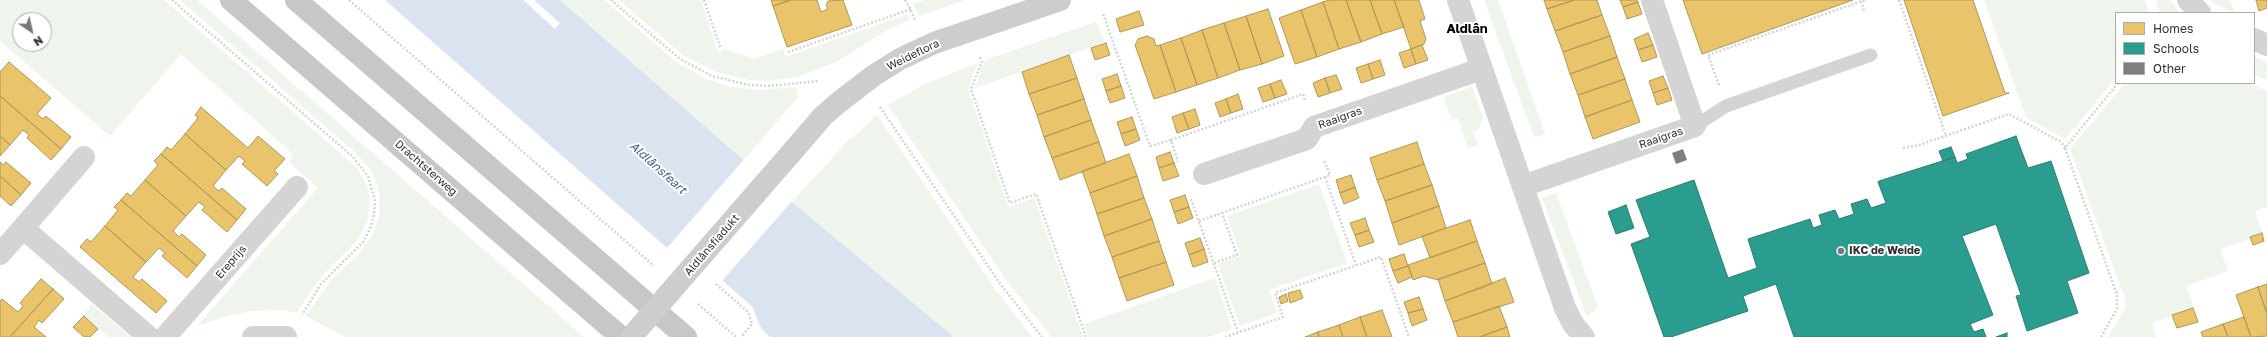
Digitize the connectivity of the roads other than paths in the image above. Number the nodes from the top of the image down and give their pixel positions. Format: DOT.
graph roads {
  1 [pos="231,0"];
  2 [pos="296,0"];
  3 [pos="1060,0"];
  4 [pos="1458,0"];
  5 [pos="1652,0"];
  6 [pos="2188,0"];
  7 [pos="2199,12"];
  8 [pos="2255,39"];
  9 [pos="2267,45"];
  10 [pos="1871,55"];
  11 [pos="1481,69"];
  12 [pos="1695,126"];
  13 [pos="792,152"];
  14 [pos="84,157"];
  15 [pos="1204,174"];
  16 [pos="1523,186"];
  17 [pos="297,187"];
  18 [pos="23,228"];
  19 [pos="0,254"];
  20 [pos="1576,335"];
  21 [pos="149,337"];
  22 [pos="165,337"];
  23 [pos="253,337"];
  24 [pos="286,337"];
  25 [pos="621,337"];
  26 [pos="631,337"];
  27 [pos="686,337"];
  1 -- 25 [label="main road, Drachtsterweg"];
  2 -- 27 [label="main road"];
  3 -- 13 [label="street, Weideflora"];
  4 -- 11 [label="street"];
  5 -- 12 [label="street, Raaigras"];
  6 -- 7 [label="street"];
  8 -- 9 [label="street"];
  10 -- 12 [label="lane"];
  11 -- 15 [label="street, Raaigras"];
  11 -- 16 [label="street"];
  12 -- 16 [label="street, Raaigras"];
  13 -- 26 [label="street, Aldlânsfiadukt, bridge"];
  14 -- 18 [label="street"];
  16 -- 20 [label="street"];
  17 -- 22 [label="street, Ereprijs"];
  18 -- 19 [label="street"];
  18 -- 21 [label="street"];
  23 -- 24 [label="street"];
}
